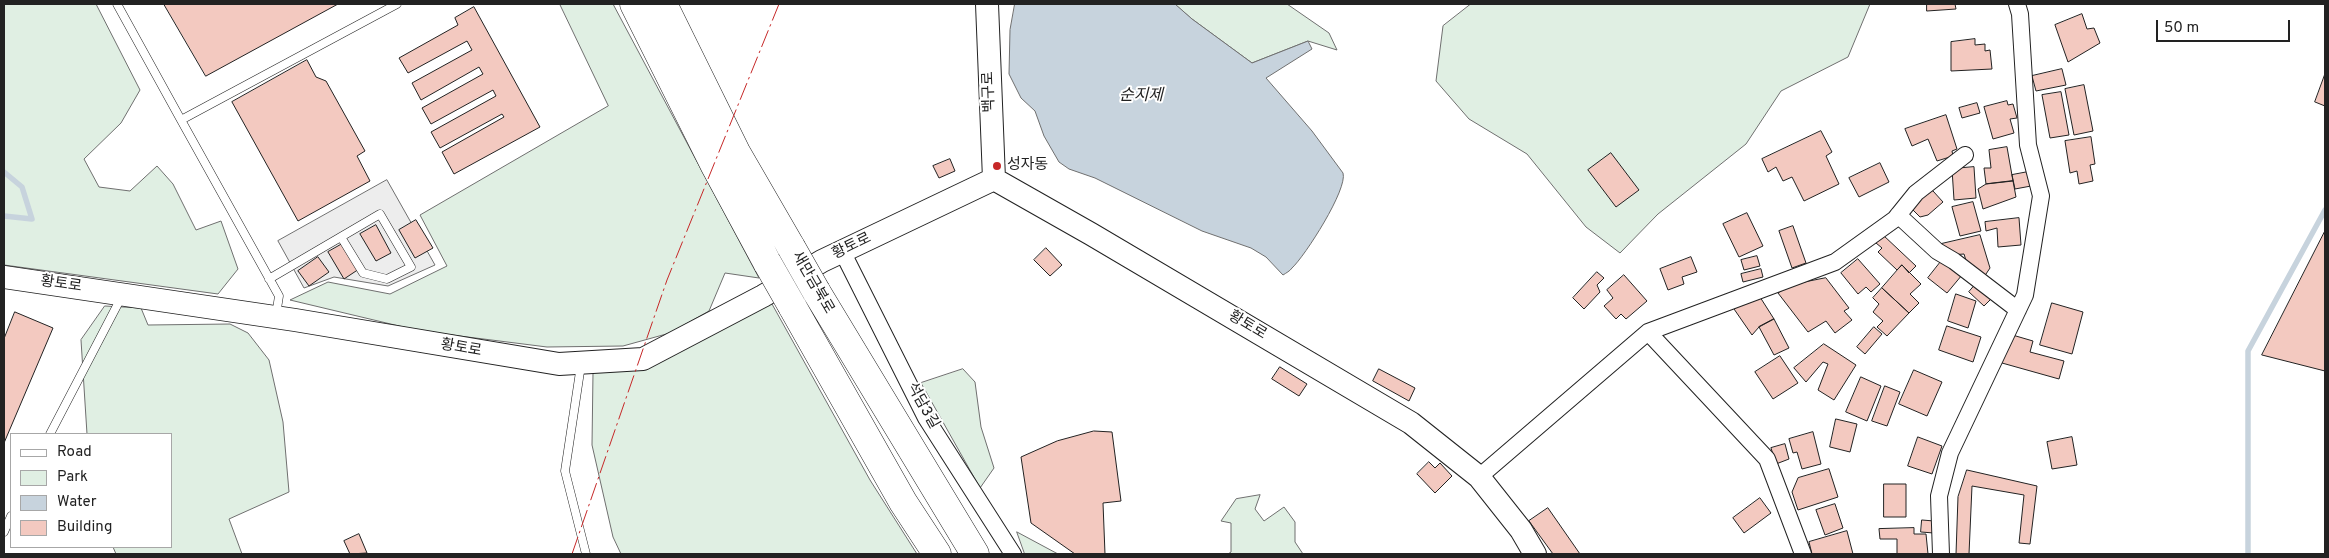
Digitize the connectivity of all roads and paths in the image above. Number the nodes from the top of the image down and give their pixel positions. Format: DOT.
graph roads {
  1 [pos="117,4"];
  2 [pos="396,4"];
  3 [pos="634,4"];
  4 [pos="663,4"];
  5 [pos="987,4"];
  6 [pos="2017,4"];
  7 [pos="181,120"];
  8 [pos="1965,154"];
  9 [pos="994,179"];
  10 [pos="1898,215"];
  11 [pos="341,236"];
  12 [pos="842,252"];
  13 [pos="4,277"];
  14 [pos="269,279"];
  15 [pos="123,295"];
  16 [pos="2018,310"];
  17 [pos="276,318"];
  18 [pos="1648,332"];
  19 [pos="581,363"];
  20 [pos="51,433"];
  21 [pos="1479,477"];
  22 [pos="10,518"];
  23 [pos="4,532"];
  24 [pos="586,554"];
  25 [pos="937,554"];
  26 [pos="975,554"];
  27 [pos="1013,554"];
  28 [pos="1536,554"];
  29 [pos="1803,554"];
  30 [pos="1941,554"];
  1 -- 7 [label="lane"];
  2 -- 7 [label="lane"];
  3 -- 25 [label="highway, 새만금북로, bridge"];
  4 -- 26 [label="highway, 새만금북로, bridge"];
  5 -- 9 [label="main road, 백구로"];
  6 -- 16 [label="street"];
  7 -- 14 [label="lane"];
  8 -- 10 [label="street"];
  9 -- 12 [label="main road, 황토로"];
  9 -- 21 [label="main road, 황토로"];
  10 -- 16 [label="street"];
  10 -- 18 [label="street"];
  11 -- 11 [label="lane"];
  11 -- 14 [label="lane"];
  12 -- 19 [label="main road, 황토로"];
  12 -- 27 [label="street, 석담3길"];
  13 -- 15 [label="main road, 황토로"];
  14 -- 17 [label="lane"];
  15 -- 17 [label="main road, 황토로"];
  15 -- 20 [label="lane"];
  16 -- 30 [label="street"];
  17 -- 19 [label="main road, 황토로"];
  18 -- 21 [label="street"];
  18 -- 29 [label="street"];
  19 -- 24 [label="lane"];
  21 -- 28 [label="main road, 황토로"];
  22 -- 23 [label="lane"];
}
